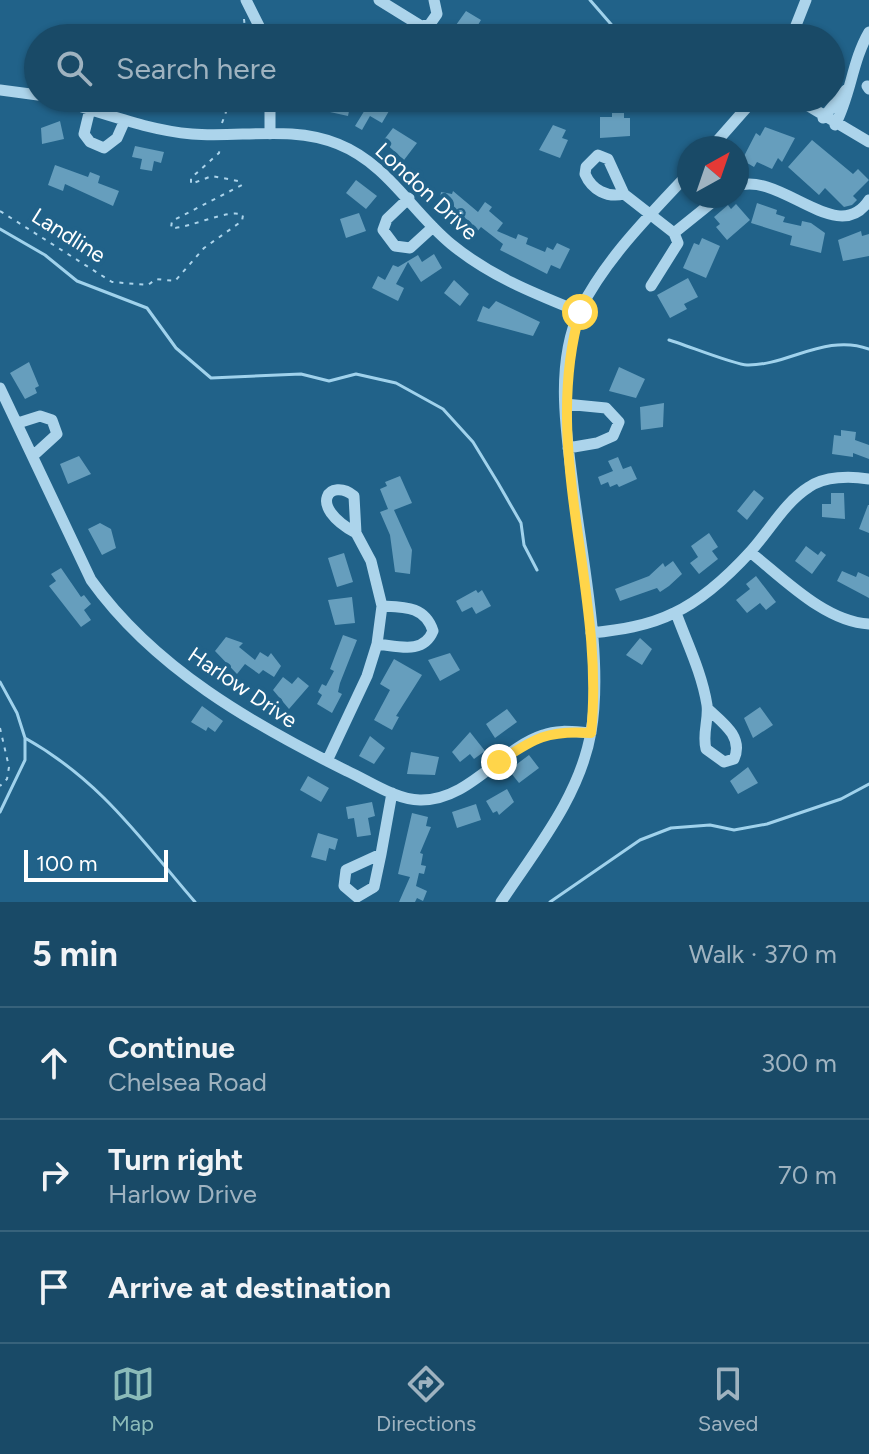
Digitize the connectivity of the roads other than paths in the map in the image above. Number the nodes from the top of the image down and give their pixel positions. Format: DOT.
graph roads {
  1 [pos="384,0"];
  2 [pos="434,0"];
  3 [pos="806,0"];
  4 [pos="248,4"];
  5 [pos="258,24"];
  6 [pos="418,24"];
  7 [pos="430,24"];
  8 [pos="797,24"];
  9 [pos="869,32"];
  10 [pos="0,90"];
  11 [pos="846,90"];
  12 [pos="24,93"];
  13 [pos="845,96"];
  14 [pos="89,112"];
  15 [pos="100,112"];
  16 [pos="270,112"];
  17 [pos="743,112"];
  18 [pos="815,112"];
  19 [pos="828,112"];
  20 [pos="842,112"];
  21 [pos="823,118"];
  22 [pos="125,120"];
  23 [pos="835,125"];
  24 [pos="270,134"];
  25 [pos="722,136"];
  26 [pos="869,142"];
  27 [pos="749,184"];
  28 [pos="677,186"];
  29 [pos="624,194"];
  30 [pos="409,198"];
  31 [pos="869,200"];
  32 [pos="705,208"];
  33 [pos="650,216"];
  34 [pos="433,227"];
  35 [pos="674,233"];
  36 [pos="651,286"];
  37 [pos="580,312"];
  38 [pos="0,388"];
  39 [pos="565,404"];
  40 [pos="18,423"];
  41 [pos="568,448"];
  42 [pos="34,455"];
  43 [pos="869,479"];
  44 [pos="356,533"];
  45 [pos="750,552"];
  46 [pos="382,606"];
  47 [pos="676,613"];
  48 [pos="869,624"];
  49 [pos="591,633"];
  50 [pos="377,644"];
  51 [pos="708,709"];
  52 [pos="591,733"];
  53 [pos="327,761"];
  54 [pos="392,793"];
  55 [pos="381,854"];
  56 [pos="501,902"];
  1 -- 6 [label="street"];
  2 -- 7 [label="street"];
  3 -- 8 [label="street"];
  4 -- 5 [label="street"];
  9 -- 11 [label="street"];
  10 -- 12 [label="street"];
  11 -- 13 [label="street"];
  14 -- 22 [label="street"];
  15 -- 22 [label="street, London Drive"];
  16 -- 24 [label="street"];
  17 -- 25 [label="street"];
  18 -- 21 [label="street"];
  19 -- 21 [label="street"];
  20 -- 23 [label="street"];
  21 -- 23 [label="street"];
  22 -- 24 [label="street, London Drive"];
  23 -- 26 [label="street"];
  24 -- 30 [label="street, London Drive"];
  27 -- 31 [label="street"];
  28 -- 33 [label="street"];
  29 -- 33 [label="street"];
  30 -- 34 [label="street, London Drive"];
  30 -- 34 [label="street"];
  32 -- 35 [label="street"];
  33 -- 35 [label="street"];
  33 -- 37 [label="street"];
  34 -- 37 [label="street, London Drive"];
  35 -- 36 [label="street"];
  37 -- 39 [label="street"];
  38 -- 40 [label="street, Harlow Drive"];
  39 -- 41 [label="street"];
  39 -- 41 [label="street"];
  40 -- 42 [label="street, Harlow Drive"];
  40 -- 42 [label="street"];
  41 -- 49 [label="street"];
  42 -- 53 [label="street, Harlow Drive"];
  43 -- 45 [label="street"];
  44 -- 46 [label="street"];
  45 -- 47 [label="street"];
  45 -- 48 [label="street"];
  46 -- 50 [label="street"];
  46 -- 50 [label="street"];
  47 -- 49 [label="street"];
  47 -- 51 [label="street"];
  49 -- 52 [label="street"];
  50 -- 53 [label="street"];
  52 -- 54 [label="street, Harlow Drive"];
  52 -- 56 [label="street"];
  53 -- 54 [label="street, Harlow Drive"];
  54 -- 55 [label="street"];
}
